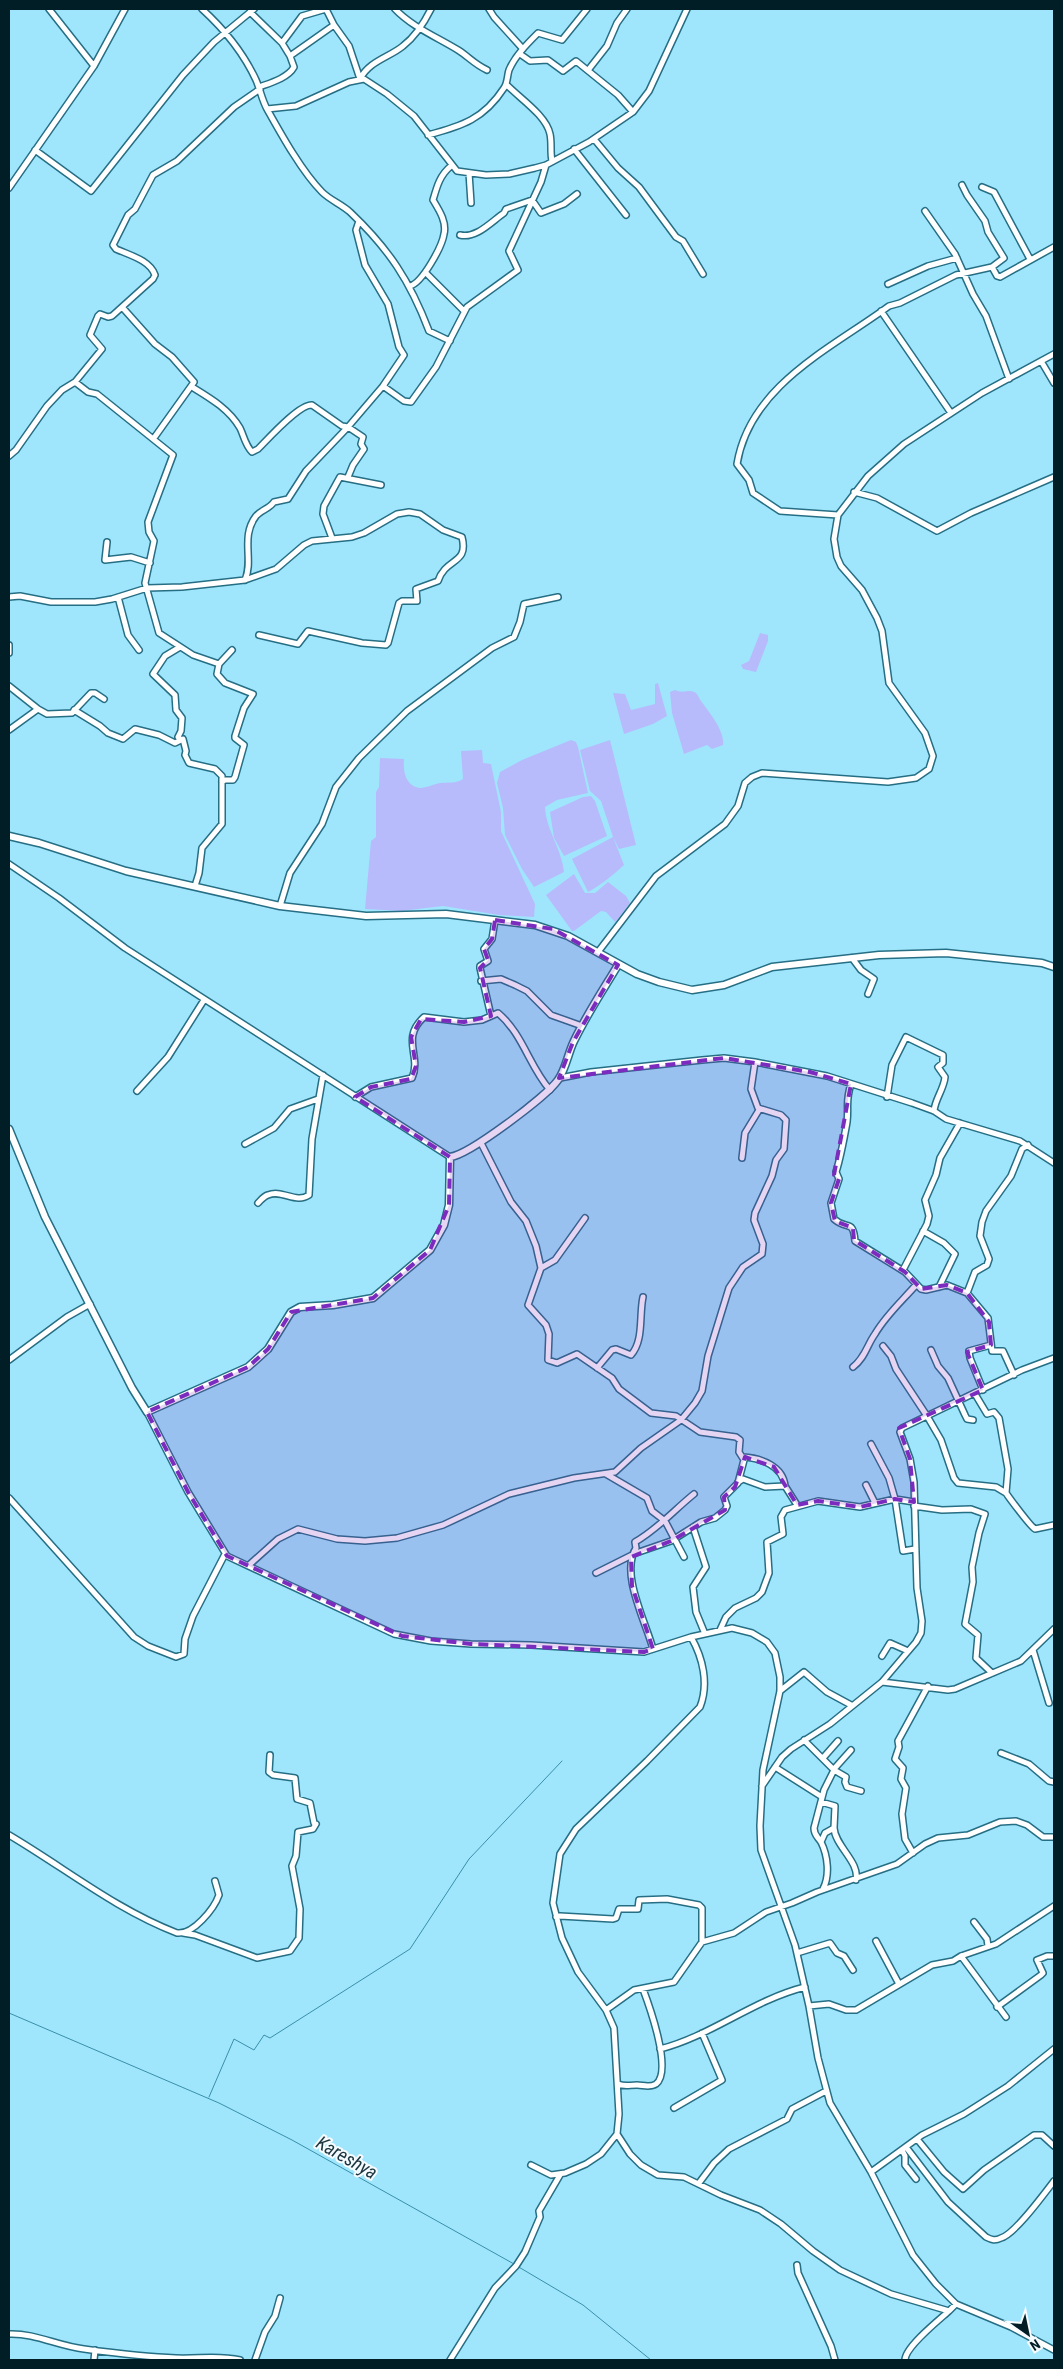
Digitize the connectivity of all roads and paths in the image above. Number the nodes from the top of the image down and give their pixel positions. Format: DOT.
graph roads {
  1 [pos="49,9"];
  2 [pos="125,9"];
  3 [pos="202,9"];
  4 [pos="395,9"];
  5 [pos="431,9"];
  6 [pos="489,9"];
  7 [pos="587,9"];
  8 [pos="627,9"];
  9 [pos="687,9"];
  10 [pos="252,10"];
  11 [pos="334,25"];
  12 [pos="420,28"];
  13 [pos="226,32"];
  14 [pos="282,43"];
  15 [pos="521,51"];
  16 [pos="290,56"];
  17 [pos="94,66"];
  18 [pos="487,70"];
  19 [pos="589,70"];
  20 [pos="360,79"];
  21 [pos="506,84"];
  22 [pos="260,88"];
  23 [pos="266,109"];
  24 [pos="633,112"];
  25 [pos="428,135"];
  26 [pos="594,139"];
  27 [pos="35,150"];
  28 [pos="574,150"];
  29 [pos="552,162"];
  30 [pos="546,165"];
  31 [pos="451,166"];
  32 [pos="469,173"];
  33 [pos="962,185"];
  34 [pos="982,187"];
  35 [pos="9,188"];
  36 [pos="577,194"];
  37 [pos="532,200"];
  38 [pos="471,203"];
  39 [pos="925,210"];
  40 [pos="626,215"];
  41 [pos="359,221"];
  42 [pos="460,234"];
  43 [pos="1054,246"];
  44 [pos="957,258"];
  45 [pos="1030,259"];
  46 [pos="992,267"];
  47 [pos="426,273"];
  48 [pos="963,273"];
  49 [pos="703,274"];
  50 [pos="888,284"];
  51 [pos="410,286"];
  52 [pos="122,307"];
  53 [pos="464,311"];
  54 [pos="881,311"];
  55 [pos="450,341"];
  56 [pos="1054,354"];
  57 [pos="1041,361"];
  58 [pos="1009,379"];
  59 [pos="74,382"];
  60 [pos="1054,383"];
  61 [pos="383,386"];
  62 [pos="192,387"];
  63 [pos="952,413"];
  64 [pos="348,427"];
  65 [pos="154,438"];
  66 [pos="9,456"];
  67 [pos="1054,477"];
  68 [pos="348,478"];
  69 [pos="381,485"];
  70 [pos="854,492"];
  71 [pos="838,515"];
  72 [pos="332,538"];
  73 [pos="107,542"];
  74 [pos="150,563"];
  75 [pos="245,580"];
  76 [pos="146,588"];
  77 [pos="9,597"];
  78 [pos="118,597"];
  79 [pos="558,597"];
  80 [pos="259,635"];
  81 [pos="9,645"];
  82 [pos="180,647"];
  83 [pos="139,650"];
  84 [pos="232,650"];
  85 [pos="9,653"];
  86 [pos="219,664"];
  87 [pos="9,686"];
  88 [pos="104,699"];
  89 [pos="38,709"];
  90 [pos="74,710"];
  91 [pos="9,730"];
  92 [pos="181,740"];
  93 [pos="222,783"];
  94 [pos="9,836"];
  95 [pos="9,864"];
  96 [pos="195,886"];
  97 [pos="280,906"];
  98 [pos="495,920"];
  99 [pos="598,952"];
  100 [pos="852,958"];
  101 [pos="618,965"];
  102 [pos="1054,966"];
  103 [pos="481,981"];
  104 [pos="868,994"];
  105 [pos="204,1000"];
  106 [pos="491,1016"];
  107 [pos="582,1026"];
  108 [pos="755,1062"];
  109 [pos="323,1075"];
  110 [pos="560,1078"];
  111 [pos="851,1084"];
  112 [pos="550,1090"];
  113 [pos="137,1091"];
  114 [pos="887,1096"];
  115 [pos="355,1097"];
  116 [pos="318,1099"];
  117 [pos="759,1110"];
  118 [pos="934,1111"];
  119 [pos="960,1123"];
  120 [pos="9,1128"];
  121 [pos="481,1143"];
  122 [pos="245,1144"];
  123 [pos="1028,1145"];
  124 [pos="450,1157"];
  125 [pos="742,1158"];
  126 [pos="1054,1163"];
  127 [pos="258,1202"];
  128 [pos="585,1218"];
  129 [pos="923,1232"];
  130 [pos="541,1268"];
  131 [pos="903,1270"];
  132 [pos="916,1285"];
  133 [pos="938,1287"];
  134 [pos="967,1293"];
  135 [pos="643,1297"];
  136 [pos="90,1304"];
  137 [pos="883,1346"];
  138 [pos="991,1346"];
  139 [pos="931,1350"];
  140 [pos="1054,1358"];
  141 [pos="9,1360"];
  142 [pos="853,1367"];
  143 [pos="597,1368"];
  144 [pos="1014,1375"];
  145 [pos="983,1390"];
  146 [pos="975,1394"];
  147 [pos="958,1402"];
  148 [pos="147,1412"];
  149 [pos="927,1416"];
  150 [pos="681,1420"];
  151 [pos="973,1420"];
  152 [pos="871,1444"];
  153 [pos="743,1457"];
  154 [pos="606,1473"];
  155 [pos="738,1482"];
  156 [pos="866,1485"];
  157 [pos="786,1486"];
  158 [pos="1006,1493"];
  159 [pos="694,1494"];
  160 [pos="9,1498"];
  161 [pos="895,1499"];
  162 [pos="875,1503"];
  163 [pos="914,1504"];
  164 [pos="797,1505"];
  165 [pos="665,1521"];
  166 [pos="1054,1525"];
  167 [pos="692,1527"];
  168 [pos="674,1540"];
  169 [pos="915,1549"];
  170 [pos="225,1554"];
  171 [pos="631,1557"];
  172 [pos="684,1557"];
  173 [pos="249,1565"];
  174 [pos="596,1572"];
  175 [pos="1054,1629"];
  176 [pos="720,1630"];
  177 [pos="705,1634"];
  178 [pos="692,1637"];
  179 [pos="652,1648"];
  180 [pos="1034,1650"];
  181 [pos="908,1651"];
  182 [pos="882,1656"];
  183 [pos="992,1673"];
  184 [pos="882,1682"];
  185 [pos="928,1686"];
  186 [pos="780,1691"];
  187 [pos="1049,1703"];
  188 [pos="851,1705"];
  189 [pos="804,1740"];
  190 [pos="838,1742"];
  191 [pos="851,1750"];
  192 [pos="1002,1753"];
  193 [pos="270,1755"];
  194 [pos="823,1758"];
  195 [pos="775,1767"];
  196 [pos="834,1770"];
  197 [pos="1054,1782"];
  198 [pos="761,1788"];
  199 [pos="861,1791"];
  200 [pos="822,1800"];
  201 [pos="834,1828"];
  202 [pos="9,1835"];
  203 [pos="1054,1837"];
  204 [pos="821,1842"];
  205 [pos="912,1853"];
  206 [pos="856,1880"];
  207 [pos="215,1881"];
  208 [pos="823,1889"];
  209 [pos="1054,1906"];
  210 [pos="782,1907"];
  211 [pos="556,1918"];
  212 [pos="974,1922"];
  213 [pos="183,1933"];
  214 [pos="876,1941"];
  215 [pos="702,1942"];
  216 [pos="988,1946"];
  217 [pos="797,1952"];
  218 [pos="961,1956"];
  219 [pos="1054,1956"];
  220 [pos="853,1970"];
  221 [pos="899,1984"];
  222 [pos="805,1987"];
  223 [pos="643,1989"];
  224 [pos="809,2006"];
  225 [pos="997,2007"];
  226 [pos="606,2010"];
  227 [pos="1006,2017"];
  228 [pos="702,2033"];
  229 [pos="660,2049"];
  230 [pos="1054,2049"];
  231 [pos="618,2084"];
  232 [pos="826,2091"];
  233 [pos="674,2108"];
  234 [pos="617,2134"];
  235 [pos="917,2139"];
  236 [pos="1054,2146"];
  237 [pos="904,2148"];
  238 [pos="531,2165"];
  239 [pos="871,2172"];
  240 [pos="560,2175"];
  241 [pos="916,2179"];
  242 [pos="1054,2181"];
  243 [pos="699,2183"];
  244 [pos="797,2265"];
  245 [pos="280,2298"];
  246 [pos="956,2304"];
  247 [pos="949,2311"];
  248 [pos="9,2334"];
  249 [pos="95,2350"];
  250 [pos="1054,2350"];
  251 [pos="214,2358"];
  252 [pos="94,2360"];
  253 [pos="240,2360"];
  254 [pos="255,2360"];
  255 [pos="450,2360"];
  256 [pos="835,2360"];
  257 [pos="905,2360"];
  1 -- 17 [label="street"];
  2 -- 17 [label="street"];
  3 -- 13 [label="street"];
  4 -- 12 [label="street"];
  5 -- 12 [label="street"];
  6 -- 15 [label="street"];
  7 -- 15 [label="street"];
  8 -- 19 [label="street"];
  9 -- 24 [label="street"];
  10 -- 13 [label="street"];
  10 -- 14 [label="street"];
  11 -- 14 [label="street"];
  11 -- 16 [label="street"];
  11 -- 20 [label="street"];
  12 -- 18 [label="street"];
  12 -- 20 [label="street"];
  13 -- 22 [label="street"];
  13 -- 27 [label="street"];
  14 -- 16 [label="street"];
  15 -- 19 [label="street"];
  15 -- 21 [label="street"];
  16 -- 22 [label="street"];
  17 -- 27 [label="street"];
  19 -- 24 [label="street"];
  20 -- 23 [label="street"];
  20 -- 25 [label="street"];
  21 -- 25 [label="street"];
  21 -- 29 [label="street"];
  22 -- 23 [label="street"];
  22 -- 52 [label="street"];
  23 -- 41 [label="street"];
  24 -- 26 [label="street"];
  25 -- 31 [label="street"];
  26 -- 28 [label="street"];
  26 -- 49 [label="street"];
  27 -- 35 [label="street"];
  28 -- 29 [label="street"];
  28 -- 40 [label="street"];
  29 -- 30 [label="street"];
  30 -- 32 [label="street"];
  30 -- 37 [label="street"];
  31 -- 32 [label="street"];
  31 -- 47 [label="street"];
  32 -- 38 [label="street"];
  33 -- 46 [label="street"];
  34 -- 45 [label="street"];
  36 -- 37 [label="street"];
  37 -- 42 [label="street"];
  37 -- 53 [label="street"];
  39 -- 44 [label="street"];
  41 -- 51 [label="street"];
  41 -- 61 [label="street"];
  43 -- 45 [label="street"];
  44 -- 48 [label="street"];
  44 -- 50 [label="street"];
  45 -- 46 [label="street"];
  46 -- 48 [label="street"];
  47 -- 51 [label="street"];
  47 -- 53 [label="street"];
  48 -- 54 [label="street"];
  48 -- 58 [label="street"];
  51 -- 55 [label="street"];
  52 -- 59 [label="street"];
  52 -- 62 [label="street"];
  53 -- 55 [label="street"];
  54 -- 63 [label="street"];
  54 -- 71 [label="street"];
  55 -- 61 [label="street"];
  56 -- 57 [label="street"];
  57 -- 58 [label="street"];
  57 -- 60 [label="street"];
  58 -- 63 [label="street"];
  59 -- 65 [label="street"];
  59 -- 66 [label="street"];
  61 -- 64 [label="street"];
  62 -- 64 [label="street"];
  62 -- 65 [label="street"];
  63 -- 70 [label="street"];
  64 -- 68 [label="street"];
  64 -- 75 [label="street"];
  65 -- 74 [label="street"];
  67 -- 70 [label="street"];
  68 -- 69 [label="street"];
  68 -- 72 [label="street"];
  70 -- 71 [label="street"];
  71 -- 99 [label="street"];
  72 -- 75 [label="street"];
  72 -- 80 [label="street"];
  73 -- 74 [label="street"];
  74 -- 76 [label="street"];
  75 -- 76 [label="street"];
  76 -- 78 [label="street"];
  76 -- 82 [label="street"];
  77 -- 78 [label="street"];
  78 -- 83 [label="street"];
  79 -- 97 [label="street"];
  81 -- 85 [label="street"];
  82 -- 86 [label="street"];
  82 -- 92 [label="street"];
  84 -- 86 [label="street"];
  86 -- 93 [label="street"];
  87 -- 89 [label="street"];
  88 -- 90 [label="street"];
  89 -- 90 [label="street"];
  89 -- 91 [label="street"];
  90 -- 92 [label="street"];
  92 -- 93 [label="street"];
  93 -- 96 [label="street"];
  94 -- 96 [label="street"];
  95 -- 105 [label="street"];
  96 -- 97 [label="street"];
  97 -- 98 [label="street"];
  98 -- 99 [label="street"];
  98 -- 103 [label="street"];
  99 -- 101 [label="street"];
  100 -- 101 [label="street"];
  100 -- 102 [label="street"];
  100 -- 104 [label="street"];
  101 -- 107 [label="street"];
  103 -- 106 [label="street"];
  103 -- 107 [label="street"];
  105 -- 109 [label="street"];
  105 -- 113 [label="street"];
  106 -- 112 [label="street"];
  106 -- 115 [label="street"];
  107 -- 110 [label="street"];
  108 -- 110 [label="street"];
  108 -- 111 [label="street"];
  108 -- 117 [label="street"];
  109 -- 115 [label="street"];
  109 -- 116 [label="street"];
  110 -- 112 [label="street"];
  111 -- 114 [label="street"];
  111 -- 131 [label="street"];
  112 -- 121 [label="street"];
  114 -- 118 [label="street"];
  114 -- 118 [label="street"];
  115 -- 124 [label="street"];
  116 -- 122 [label="street"];
  116 -- 127 [label="street"];
  117 -- 125 [label="street"];
  117 -- 150 [label="street"];
  118 -- 119 [label="street"];
  119 -- 123 [label="street"];
  119 -- 129 [label="street"];
  120 -- 136 [label="street"];
  121 -- 124 [label="street"];
  121 -- 130 [label="street"];
  123 -- 126 [label="street"];
  123 -- 134 [label="street"];
  124 -- 148 [label="street"];
  128 -- 130 [label="street"];
  129 -- 131 [label="street"];
  129 -- 133 [label="street"];
  130 -- 143 [label="street"];
  131 -- 132 [label="street"];
  132 -- 133 [label="street"];
  132 -- 142 [label="street"];
  133 -- 134 [label="street"];
  134 -- 138 [label="street"];
  135 -- 143 [label="street"];
  136 -- 141 [label="street"];
  136 -- 148 [label="street"];
  137 -- 149 [label="street"];
  138 -- 144 [label="street"];
  138 -- 145 [label="street"];
  139 -- 147 [label="street"];
  140 -- 144 [label="street"];
  143 -- 150 [label="street"];
  144 -- 145 [label="street"];
  145 -- 146 [label="street"];
  146 -- 147 [label="street"];
  146 -- 158 [label="street"];
  147 -- 149 [label="street"];
  147 -- 151 [label="street"];
  148 -- 170 [label="street"];
  149 -- 158 [label="street"];
  149 -- 163 [label="street"];
  150 -- 153 [label="street"];
  150 -- 154 [label="street"];
  152 -- 161 [label="street"];
  153 -- 155 [label="street"];
  153 -- 157 [label="street"];
  154 -- 165 [label="street"];
  154 -- 173 [label="street"];
  155 -- 157 [label="street"];
  155 -- 167 [label="street"];
  156 -- 162 [label="street"];
  157 -- 164 [label="street"];
  158 -- 166 [label="street"];
  159 -- 165 [label="street"];
  160 -- 170 [label="street"];
  161 -- 162 [label="street"];
  161 -- 163 [label="street"];
  161 -- 169 [label="street"];
  162 -- 164 [label="street"];
  163 -- 169 [label="street"];
  163 -- 183 [label="street"];
  164 -- 176 [label="street"];
  165 -- 168 [label="street"];
  165 -- 171 [label="street"];
  167 -- 168 [label="street"];
  167 -- 177 [label="street"];
  168 -- 171 [label="street"];
  168 -- 172 [label="street"];
  169 -- 181 [label="street"];
  170 -- 173 [label="street"];
  171 -- 174 [label="street"];
  171 -- 179 [label="street"];
  173 -- 179 [label="street"];
  175 -- 180 [label="street"];
  176 -- 177 [label="street"];
  176 -- 186 [label="street"];
  177 -- 178 [label="street"];
  178 -- 179 [label="street"];
  178 -- 211 [label="street"];
  180 -- 183 [label="street"];
  180 -- 187 [label="street"];
  181 -- 182 [label="street"];
  181 -- 184 [label="street"];
  183 -- 185 [label="street"];
  184 -- 185 [label="street"];
  184 -- 188 [label="street"];
  185 -- 205 [label="street"];
  186 -- 188 [label="street"];
  186 -- 198 [label="street"];
  188 -- 189 [label="street"];
  189 -- 194 [label="street"];
  189 -- 195 [label="street"];
  190 -- 194 [label="street"];
  191 -- 196 [label="street"];
  192 -- 197 [label="street"];
  193 -- 213 [label="street"];
  194 -- 196 [label="street"];
  195 -- 198 [label="street"];
  195 -- 200 [label="street"];
  196 -- 199 [label="street"];
  196 -- 200 [label="street"];
  198 -- 210 [label="street"];
  200 -- 201 [label="street"];
  200 -- 204 [label="street"];
  201 -- 204 [label="street"];
  201 -- 206 [label="street"];
  202 -- 213 [label="street"];
  203 -- 205 [label="street"];
  204 -- 208 [label="street"];
  205 -- 206 [label="street"];
  206 -- 208 [label="street"];
  207 -- 213 [label="street"];
  208 -- 210 [label="street"];
  209 -- 216 [label="street"];
  210 -- 215 [label="street"];
  210 -- 217 [label="street"];
  211 -- 215 [label="street"];
  211 -- 226 [label="street"];
  212 -- 216 [label="street"];
  214 -- 221 [label="street"];
  215 -- 223 [label="street"];
  216 -- 218 [label="street"];
  217 -- 220 [label="street"];
  217 -- 222 [label="street"];
  218 -- 221 [label="street"];
  218 -- 225 [label="street"];
  219 -- 225 [label="street"];
  221 -- 224 [label="street"];
  222 -- 224 [label="street"];
  222 -- 228 [label="street"];
  223 -- 226 [label="street"];
  223 -- 229 [label="street"];
  224 -- 232 [label="street"];
  225 -- 227 [label="street"];
  226 -- 231 [label="street"];
  228 -- 229 [label="street"];
  228 -- 233 [label="street"];
  229 -- 231 [label="street"];
  230 -- 235 [label="street"];
  231 -- 234 [label="street"];
  232 -- 239 [label="street"];
  232 -- 243 [label="street"];
  234 -- 240 [label="street"];
  234 -- 243 [label="street"];
  235 -- 236 [label="street"];
  235 -- 237 [label="street"];
  237 -- 239 [label="street"];
  237 -- 241 [label="street"];
  237 -- 242 [label="street"];
  238 -- 240 [label="street"];
  239 -- 246 [label="street"];
  240 -- 255 [label="street"];
  243 -- 247 [label="street"];
  244 -- 256 [label="street"];
  245 -- 254 [label="street"];
  246 -- 247 [label="street"];
  246 -- 250 [label="street"];
  247 -- 257 [label="street"];
  248 -- 249 [label="street"];
  249 -- 251 [label="street"];
  249 -- 252 [label="street"];
  251 -- 253 [label="street"];
}
